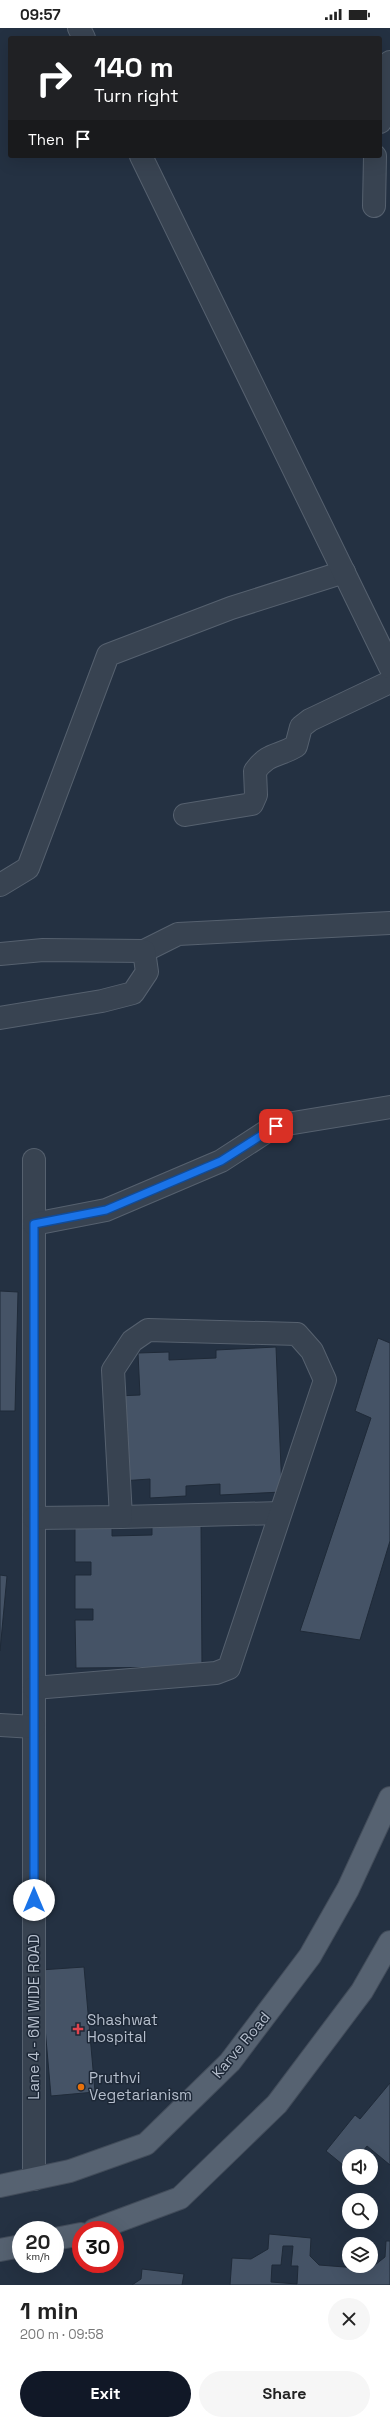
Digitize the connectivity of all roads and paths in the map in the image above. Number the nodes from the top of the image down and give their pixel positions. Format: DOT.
graph roads {
  1 [pos="390,62"];
  2 [pos="382,110"];
  3 [pos="142,158"];
  4 [pos="375,158"];
  5 [pos="374,206"];
  6 [pos="344,572"];
  7 [pos="390,667"];
  8 [pos="390,682"];
  9 [pos="185,815"];
  10 [pos="0,885"];
  11 [pos="390,923"];
  12 [pos="144,951"];
  13 [pos="0,954"];
  14 [pos="0,1018"];
  15 [pos="390,1107"];
  16 [pos="34,1160"];
  17 [pos="34,1224"];
  18 [pos="280,1514"];
  19 [pos="121,1517"];
  20 [pos="34,1518"];
  21 [pos="34,1688"];
  22 [pos="0,1725"];
  23 [pos="34,1727"];
  24 [pos="390,1798"];
  25 [pos="390,1942"];
  26 [pos="34,2179"];
  27 [pos="0,2186"];
  28 [pos="118,2221"];
  29 [pos="12,2248"];
  30 [pos="0,2250"];
  1 -- 2 [label="street"];
  3 -- 6 [label="street"];
  4 -- 5 [label="street"];
  6 -- 7 [label="street"];
  6 -- 10 [label="street"];
  8 -- 9 [label="street"];
  11 -- 12 [label="street"];
  12 -- 13 [label="street"];
  12 -- 14 [label="street"];
  15 -- 17 [label="street"];
  16 -- 17 [label="street, Lane 4 - 6M WIDE ROAD"];
  17 -- 20 [label="street, Lane 4 - 6M WIDE ROAD"];
  18 -- 19 [label="street"];
  18 -- 19 [label="street"];
  18 -- 21 [label="street"];
  19 -- 20 [label="street"];
  20 -- 21 [label="street, Lane 4 - 6M WIDE ROAD"];
  21 -- 23 [label="street, Lane 4 - 6M WIDE ROAD"];
  22 -- 23 [label="street"];
  23 -- 26 [label="street, Lane 4 - 6M WIDE ROAD"];
  24 -- 26 [label="main road, Karve Road"];
  25 -- 28 [label="main road"];
  26 -- 27 [label="main road, Karve Road"];
  29 -- 30 [label="main road"];
}
